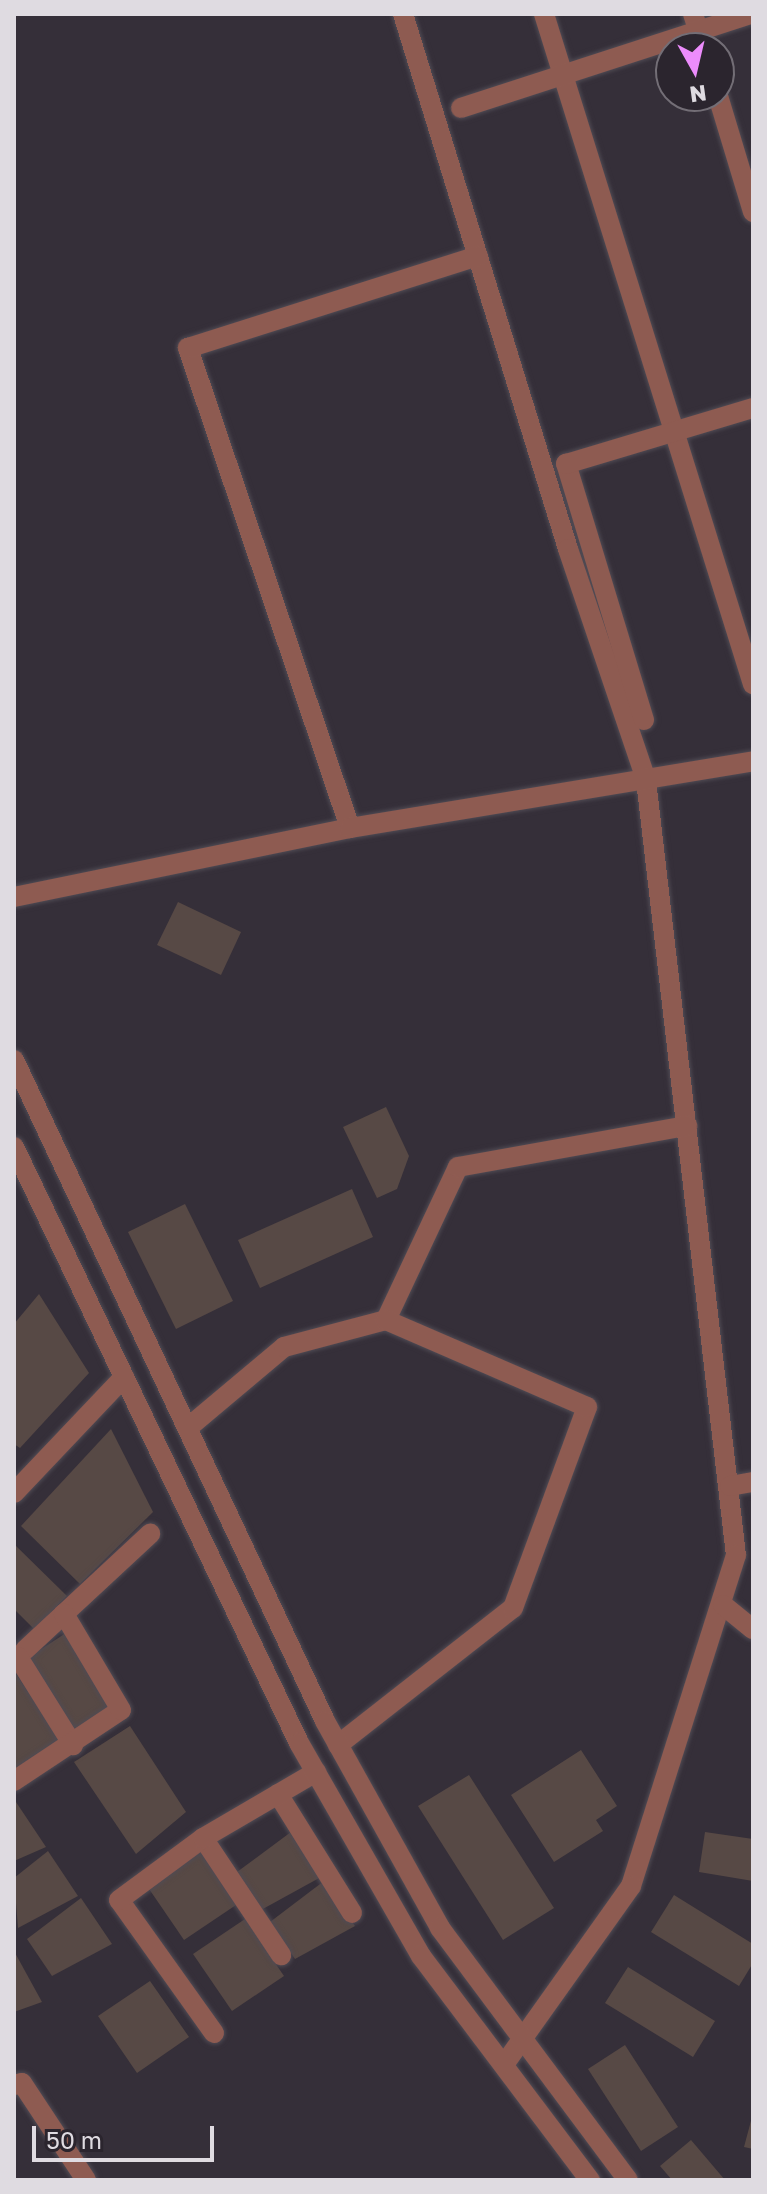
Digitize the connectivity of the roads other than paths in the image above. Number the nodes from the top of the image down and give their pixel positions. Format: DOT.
graph roads {
  1 [pos="403,14"];
  2 [pos="544,14"];
  3 [pos="751,14"];
  4 [pos="698,31"];
  5 [pos="562,73"];
  6 [pos="461,108"];
  7 [pos="723,112"];
  8 [pos="753,212"];
  9 [pos="478,256"];
  10 [pos="753,408"];
  11 [pos="675,430"];
  12 [pos="753,684"];
  13 [pos="644,720"];
  14 [pos="753,761"];
  15 [pos="646,780"];
  16 [pos="350,828"];
  17 [pos="14,897"];
  18 [pos="14,1060"];
  19 [pos="687,1126"];
  20 [pos="14,1147"];
  21 [pos="386,1320"];
  22 [pos="124,1377"];
  23 [pos="190,1426"];
  24 [pos="753,1482"];
  25 [pos="730,1486"];
  26 [pos="14,1493"];
  27 [pos="150,1534"];
  28 [pos="723,1605"];
  29 [pos="64,1614"];
  30 [pos="753,1629"];
  31 [pos="18,1651"];
  32 [pos="73,1745"];
  33 [pos="338,1745"];
  34 [pos="316,1772"];
  35 [pos="14,1781"];
  36 [pos="278,1794"];
  37 [pos="203,1838"];
  38 [pos="352,1913"];
  39 [pos="281,1955"];
  40 [pos="214,2033"];
  41 [pos="525,2041"];
  42 [pos="505,2063"];
  43 [pos="14,2085"];
  44 [pos="86,2180"];
  45 [pos="590,2180"];
  46 [pos="628,2180"];
  1 -- 9 [label="street"];
  2 -- 5 [label="street"];
  3 -- 4 [label="street"];
  4 -- 5 [label="street"];
  5 -- 6 [label="street"];
  5 -- 11 [label="street"];
  7 -- 8 [label="street"];
  9 -- 15 [label="street"];
  9 -- 16 [label="street"];
  10 -- 11 [label="street"];
  11 -- 12 [label="street"];
  11 -- 13 [label="street"];
  14 -- 15 [label="street"];
  15 -- 16 [label="street"];
  15 -- 19 [label="street"];
  16 -- 17 [label="street"];
  18 -- 23 [label="street"];
  19 -- 21 [label="street"];
  19 -- 25 [label="street"];
  20 -- 22 [label="street"];
  21 -- 23 [label="street"];
  21 -- 33 [label="street"];
  22 -- 26 [label="street"];
  22 -- 34 [label="street"];
  23 -- 33 [label="street"];
  24 -- 25 [label="street"];
  25 -- 28 [label="street"];
  27 -- 29 [label="street"];
  28 -- 30 [label="street"];
  28 -- 41 [label="street"];
  29 -- 31 [label="street"];
  29 -- 32 [label="street"];
  31 -- 32 [label="street"];
  32 -- 35 [label="street"];
  33 -- 41 [label="street"];
  34 -- 36 [label="street"];
  34 -- 42 [label="street"];
  36 -- 37 [label="street"];
  36 -- 38 [label="street"];
  37 -- 39 [label="street"];
  37 -- 40 [label="street"];
  41 -- 42 [label="street"];
  41 -- 46 [label="street"];
  42 -- 45 [label="street"];
  43 -- 44 [label="street"];
}
